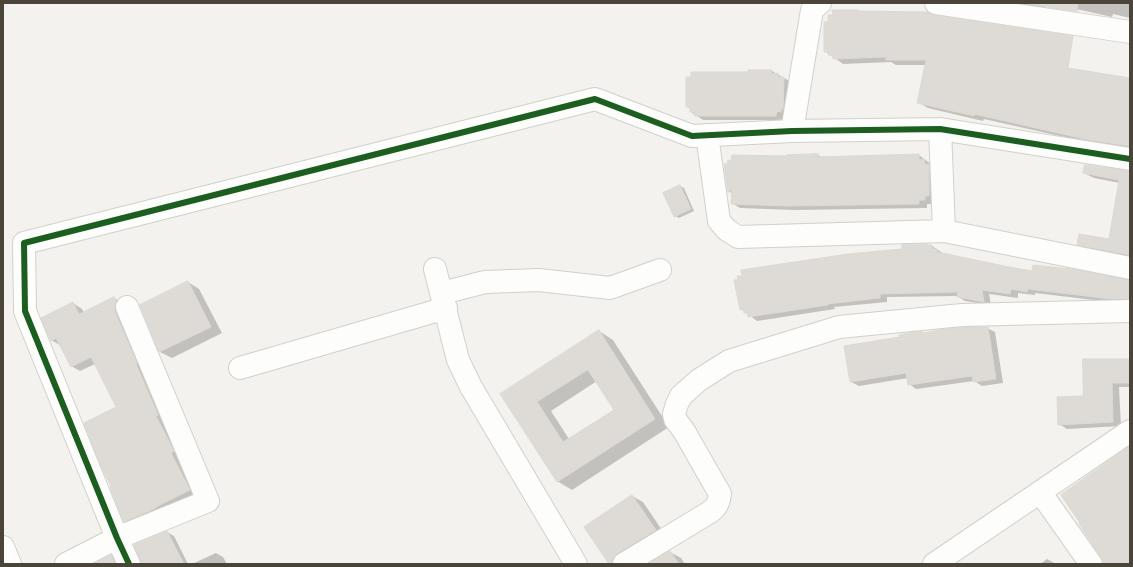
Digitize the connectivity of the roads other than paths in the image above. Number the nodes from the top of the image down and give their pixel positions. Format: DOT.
graph roads {
  1 [pos="820,3"];
  2 [pos="936,3"];
  3 [pos="1130,32"];
  4 [pos="940,129"];
  5 [pos="792,131"];
  6 [pos="706,135"];
  7 [pos="1130,159"];
  8 [pos="944,232"];
  9 [pos="1130,268"];
  10 [pos="435,269"];
  11 [pos="660,270"];
  12 [pos="444,301"];
  13 [pos="127,306"];
  14 [pos="1130,311"];
  15 [pos="240,368"];
  16 [pos="1130,431"];
  17 [pos="1040,492"];
  18 [pos="117,538"];
  19 [pos="3,547"];
  20 [pos="10,564"];
  21 [pos="66,564"];
  22 [pos="129,564"];
  23 [pos="576,564"];
  24 [pos="624,564"];
  25 [pos="934,564"];
  26 [pos="1091,564"];
  1 -- 5 [label="street"];
  2 -- 3 [label="street"];
  4 -- 5 [label="street"];
  4 -- 7 [label="street"];
  4 -- 8 [label="street"];
  5 -- 6 [label="street"];
  6 -- 8 [label="street"];
  6 -- 18 [label="street"];
  8 -- 9 [label="street"];
  10 -- 12 [label="street"];
  11 -- 12 [label="street"];
  12 -- 15 [label="street"];
  12 -- 23 [label="street"];
  13 -- 18 [label="street"];
  14 -- 24 [label="street"];
  16 -- 17 [label="street"];
  17 -- 25 [label="street"];
  17 -- 26 [label="street"];
  18 -- 21 [label="street"];
  18 -- 22 [label="street"];
  19 -- 20 [label="street"];
}
